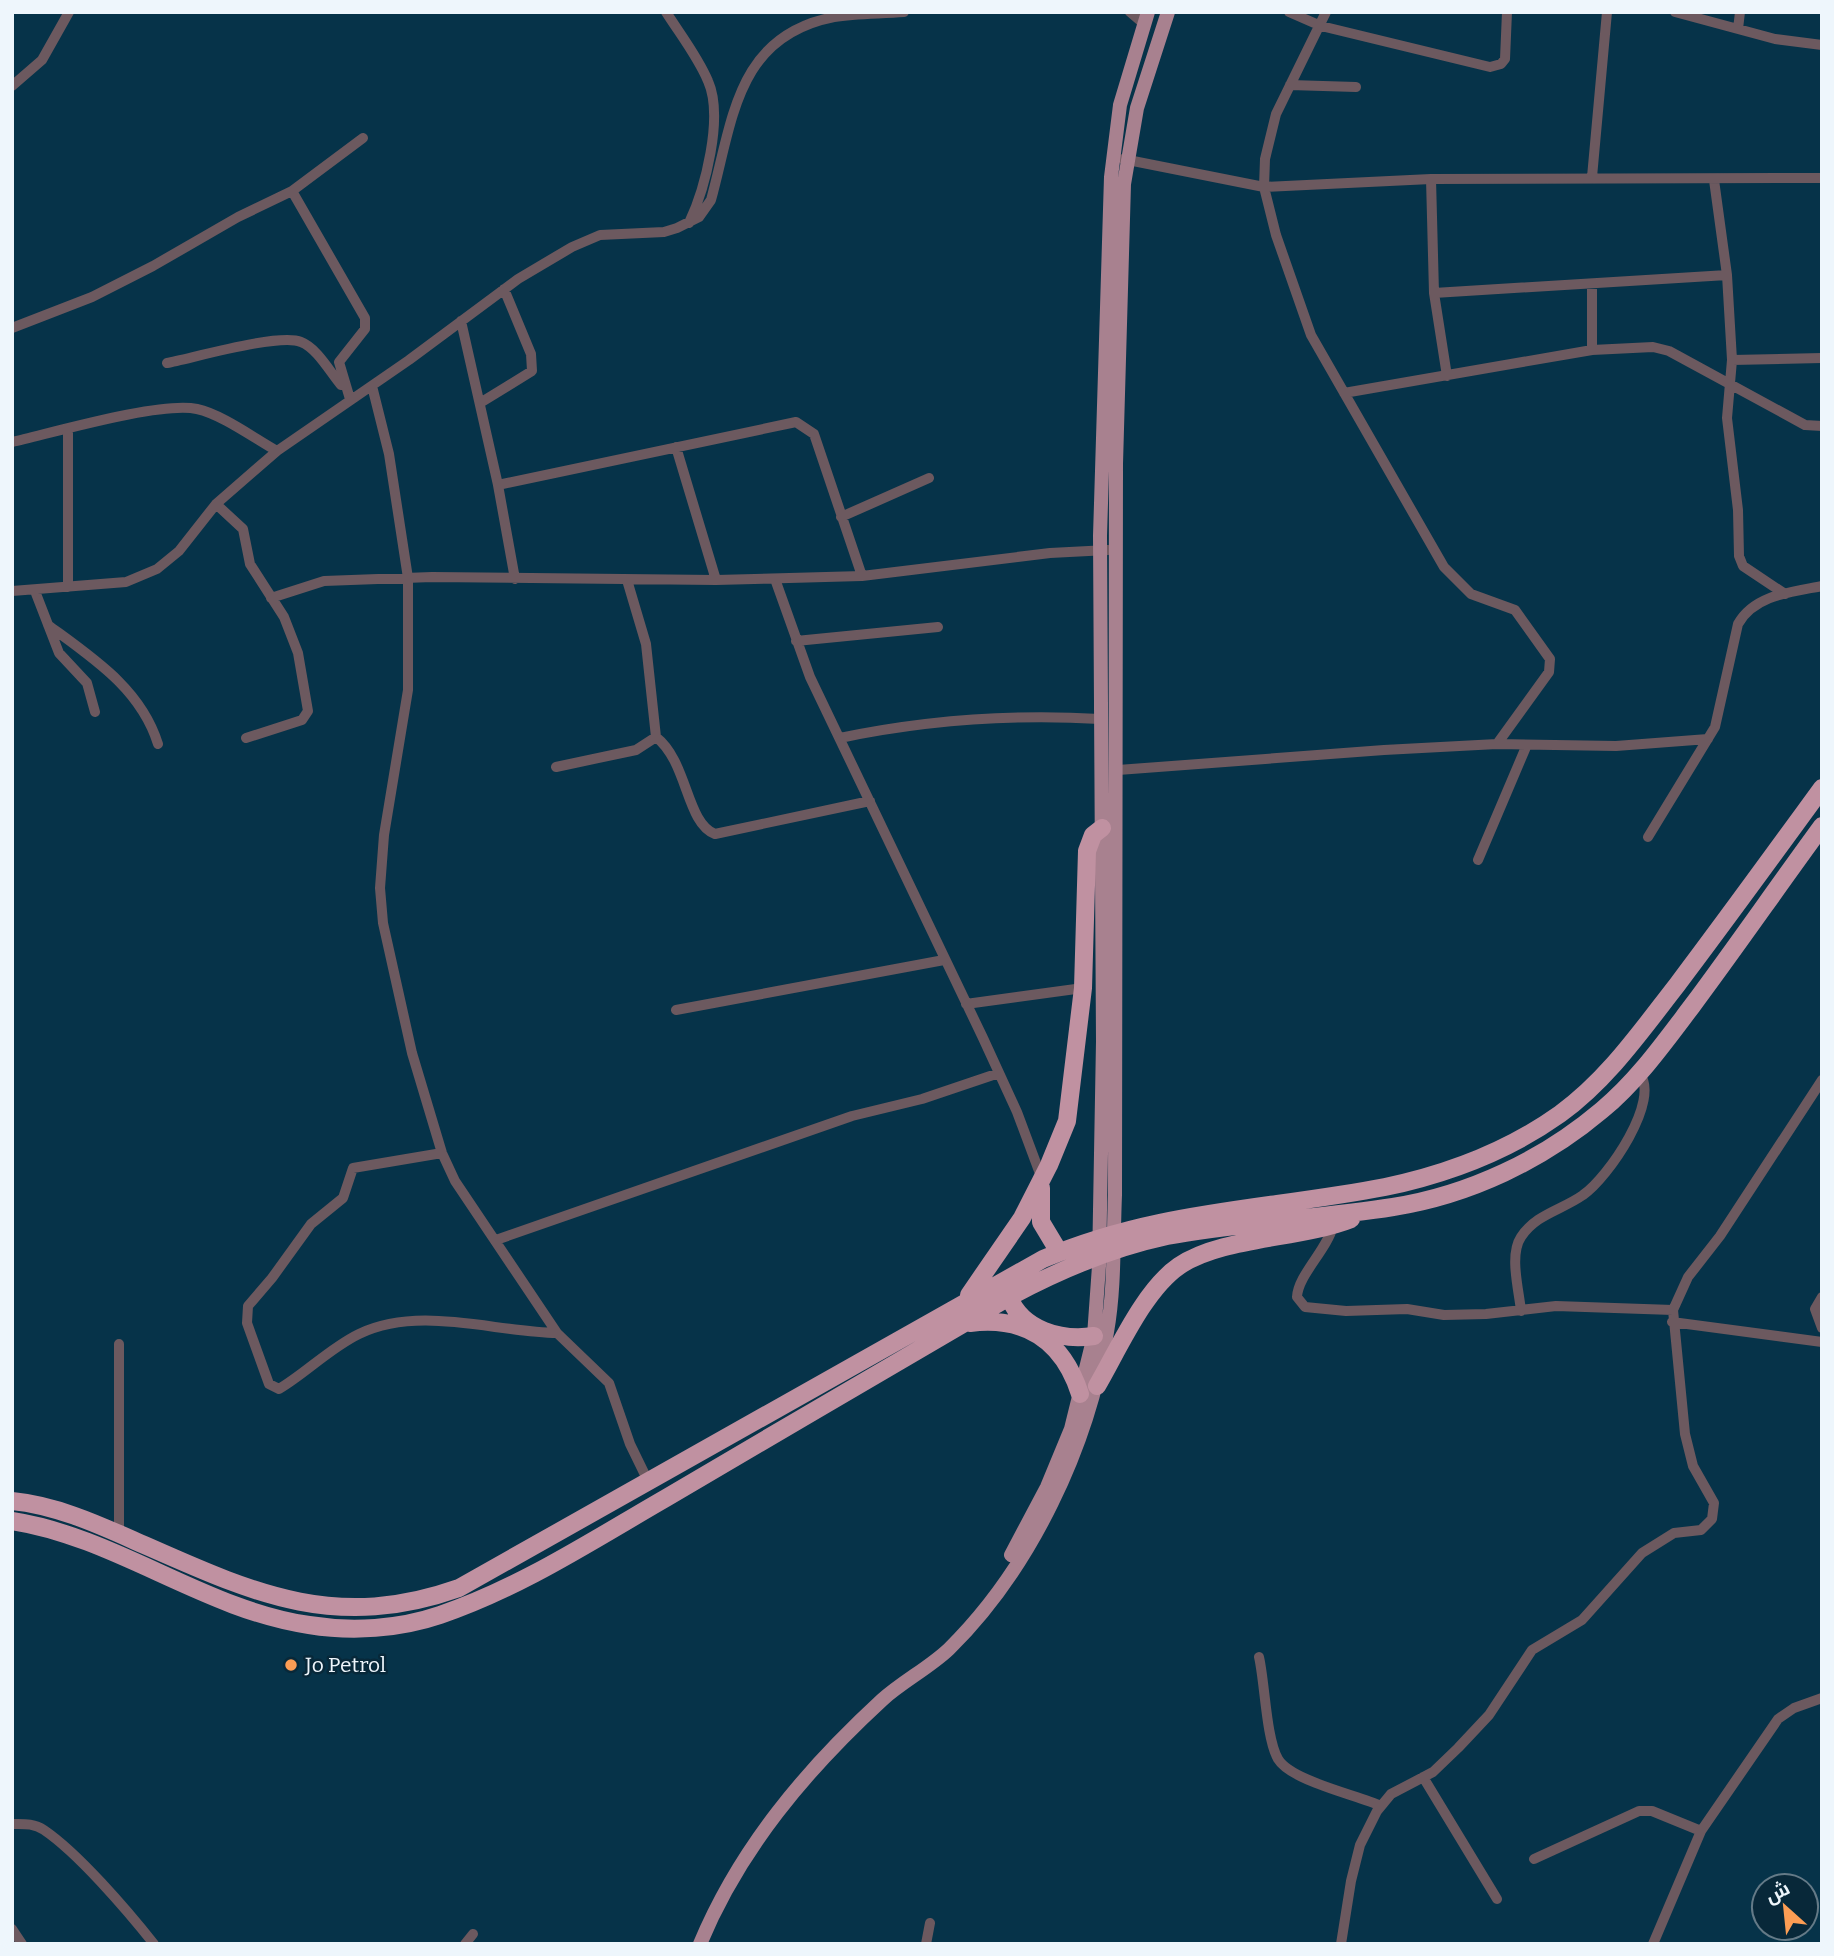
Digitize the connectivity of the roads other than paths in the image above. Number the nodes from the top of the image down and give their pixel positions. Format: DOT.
graph roads {
  1 [pos="69,12"];
  2 [pos="666,12"];
  3 [pos="904,12"];
  4 [pos="1130,12"];
  5 [pos="1168,12"];
  6 [pos="1289,12"];
  7 [pos="1326,12"];
  8 [pos="1507,12"];
  9 [pos="1607,12"];
  10 [pos="1675,12"];
  11 [pos="1740,12"];
  12 [pos="1146,18"];
  13 [pos="1321,26"];
  14 [pos="1738,29"];
  15 [pos="1822,45"];
  16 [pos="1290,85"];
  17 [pos="12,86"];
  18 [pos="1356,87"];
  19 [pos="363,138"];
  20 [pos="1119,158"];
  21 [pos="1592,177"];
  22 [pos="1822,178"];
  23 [pos="1431,179"];
  24 [pos="1714,180"];
  25 [pos="1264,187"];
  26 [pos="292,191"];
  27 [pos="689,223"];
  28 [pos="1727,275"];
  29 [pos="1591,285"];
  30 [pos="504,289"];
  31 [pos="1434,293"];
  32 [pos="461,321"];
  33 [pos="12,328"];
  34 [pos="1592,350"];
  35 [pos="1822,358"];
  36 [pos="1732,360"];
  37 [pos="167,363"];
  38 [pos="1447,376"];
  39 [pos="1730,385"];
  40 [pos="372,386"];
  41 [pos="1344,393"];
  42 [pos="347,394"];
  43 [pos="480,403"];
  44 [pos="1822,426"];
  45 [pos="68,429"];
  46 [pos="12,442"];
  47 [pos="676,447"];
  48 [pos="277,451"];
  49 [pos="929,478"];
  50 [pos="498,485"];
  51 [pos="216,504"];
  52 [pos="841,517"];
  53 [pos="1101,550"];
  54 [pos="1117,550"];
  55 [pos="862,576"];
  56 [pos="408,579"];
  57 [pos="515,579"];
  58 [pos="775,579"];
  59 [pos="627,580"];
  60 [pos="716,580"];
  61 [pos="1822,586"];
  62 [pos="68,587"];
  63 [pos="35,590"];
  64 [pos="12,591"];
  65 [pos="1785,594"];
  66 [pos="271,598"];
  67 [pos="48,625"];
  68 [pos="938,627"];
  69 [pos="796,641"];
  70 [pos="95,712"];
  71 [pos="1100,719"];
  72 [pos="656,737"];
  73 [pos="246,738"];
  74 [pos="840,738"];
  75 [pos="1708,739"];
  76 [pos="158,744"];
  77 [pos="1497,744"];
  78 [pos="1526,747"];
  79 [pos="556,767"];
  80 [pos="1118,770"];
  81 [pos="1822,788"];
  82 [pos="870,801"];
  83 [pos="1822,826"];
  84 [pos="1109,828"];
  85 [pos="1648,837"];
  86 [pos="1478,860"];
  87 [pos="944,960"];
  88 [pos="1696,960"];
  89 [pos="1717,973"];
  90 [pos="1083,988"];
  91 [pos="966,1004"];
  92 [pos="676,1010"];
  93 [pos="999,1073"];
  94 [pos="1639,1073"];
  95 [pos="1822,1080"];
  96 [pos="442,1153"];
  97 [pos="1042,1179"];
  98 [pos="1374,1209"];
  99 [pos="1333,1226"];
  100 [pos="496,1240"];
  101 [pos="1114,1241"];
  102 [pos="1059,1252"];
  103 [pos="1009,1297"];
  104 [pos="1822,1297"];
  105 [pos="965,1301"];
  106 [pos="1521,1311"];
  107 [pos="1673,1316"];
  108 [pos="963,1324"];
  109 [pos="1822,1328"];
  110 [pos="557,1333"];
  111 [pos="1094,1336"];
  112 [pos="1822,1342"];
  113 [pos="119,1344"];
  114 [pos="1097,1386"];
  115 [pos="1080,1394"];
  116 [pos="648,1481"];
  117 [pos="12,1501"];
  118 [pos="12,1521"];
  119 [pos="119,1534"];
  120 [pos="558,1535"];
  121 [pos="1027,1536"];
  122 [pos="568,1555"];
  123 [pos="1259,1657"];
  124 [pos="1822,1698"];
  125 [pos="1423,1777"];
  126 [pos="1381,1806"];
  127 [pos="12,1824"];
  128 [pos="1701,1831"];
  129 [pos="1534,1859"];
  130 [pos="1497,1899"];
  131 [pos="930,1923"];
  132 [pos="12,1929"];
  133 [pos="473,1934"];
  134 [pos="22,1944"];
  135 [pos="154,1944"];
  136 [pos="465,1944"];
  137 [pos="700,1944"];
  138 [pos="926,1944"];
  139 [pos="1341,1944"];
  140 [pos="1654,1944"];
  1 -- 17 [label="street"];
  2 -- 27 [label="street"];
  3 -- 27 [label="street"];
  4 -- 12 [label="street"];
  5 -- 20 [label="main road"];
  6 -- 13 [label="street"];
  7 -- 13 [label="street"];
  8 -- 13 [label="street"];
  9 -- 21 [label="street"];
  10 -- 14 [label="street"];
  11 -- 14 [label="street"];
  12 -- 20 [label="main road"];
  13 -- 16 [label="street"];
  14 -- 15 [label="street"];
  16 -- 18 [label="street"];
  16 -- 25 [label="street"];
  19 -- 26 [label="street"];
  20 -- 25 [label="street"];
  20 -- 53 [label="main road"];
  20 -- 54 [label="main road"];
  21 -- 23 [label="street"];
  21 -- 24 [label="street"];
  22 -- 24 [label="street"];
  23 -- 25 [label="street"];
  23 -- 31 [label="street"];
  24 -- 28 [label="street"];
  25 -- 41 [label="street"];
  26 -- 33 [label="street"];
  26 -- 42 [label="street"];
  27 -- 30 [label="street"];
  28 -- 29 [label="street"];
  28 -- 36 [label="street"];
  29 -- 31 [label="street"];
  29 -- 34 [label="street"];
  30 -- 32 [label="street"];
  30 -- 43 [label="street"];
  31 -- 38 [label="street"];
  32 -- 40 [label="street"];
  32 -- 43 [label="street"];
  34 -- 38 [label="street"];
  34 -- 39 [label="street"];
  35 -- 36 [label="street"];
  36 -- 39 [label="street"];
  37 -- 42 [label="street"];
  38 -- 41 [label="street"];
  39 -- 44 [label="street"];
  39 -- 65 [label="street"];
  40 -- 42 [label="street"];
  40 -- 56 [label="street"];
  41 -- 77 [label="street"];
  42 -- 48 [label="street"];
  43 -- 50 [label="street"];
  45 -- 46 [label="street"];
  45 -- 48 [label="street"];
  45 -- 62 [label="street"];
  47 -- 50 [label="street"];
  47 -- 52 [label="street"];
  47 -- 60 [label="street"];
  48 -- 51 [label="street"];
  49 -- 52 [label="street"];
  50 -- 57 [label="street"];
  51 -- 62 [label="street"];
  51 -- 66 [label="street"];
  52 -- 55 [label="street"];
  53 -- 54 [label="street"];
  53 -- 55 [label="street"];
  53 -- 71 [label="main road"];
  54 -- 80 [label="main road"];
  55 -- 58 [label="street"];
  56 -- 57 [label="street"];
  56 -- 66 [label="street"];
  56 -- 96 [label="street"];
  57 -- 59 [label="street"];
  58 -- 60 [label="street"];
  58 -- 69 [label="street"];
  59 -- 60 [label="street"];
  59 -- 72 [label="street"];
  61 -- 65 [label="street"];
  62 -- 63 [label="street"];
  63 -- 64 [label="street"];
  63 -- 67 [label="street"];
  65 -- 75 [label="street"];
  66 -- 73 [label="street"];
  67 -- 70 [label="street"];
  67 -- 76 [label="street"];
  68 -- 69 [label="street"];
  69 -- 74 [label="street"];
  71 -- 74 [label="street"];
  71 -- 84 [label="main road"];
  72 -- 79 [label="street"];
  72 -- 82 [label="street"];
  74 -- 82 [label="street"];
  75 -- 78 [label="street"];
  75 -- 85 [label="street"];
  77 -- 78 [label="street"];
  77 -- 80 [label="street"];
  78 -- 86 [label="street"];
  80 -- 84 [label="main road"];
  81 -- 88 [label="highway"];
  82 -- 87 [label="street"];
  83 -- 89 [label="highway"];
  84 -- 90 [label="highway"];
  84 -- 111 [label="main road"];
  84 -- 114 [label="main road"];
  87 -- 91 [label="street"];
  87 -- 92 [label="street"];
  88 -- 89 [label="highway"];
  88 -- 101 [label="highway"];
  89 -- 94 [label="highway"];
  90 -- 91 [label="street"];
  90 -- 97 [label="highway"];
  91 -- 93 [label="street"];
  93 -- 97 [label="street"];
  93 -- 100 [label="street"];
  94 -- 98 [label="highway"];
  94 -- 106 [label="street"];
  95 -- 107 [label="street"];
  96 -- 100 [label="street"];
  96 -- 110 [label="street"];
  97 -- 102 [label="highway"];
  97 -- 105 [label="highway"];
  98 -- 99 [label="highway"];
  98 -- 101 [label="highway"];
  99 -- 106 [label="street"];
  99 -- 114 [label="highway"];
  100 -- 110 [label="street"];
  101 -- 102 [label="highway"];
  101 -- 103 [label="highway"];
  102 -- 105 [label="highway"];
  103 -- 108 [label="highway"];
  103 -- 111 [label="highway"];
  104 -- 109 [label="street"];
  105 -- 116 [label="highway"];
  106 -- 107 [label="street"];
  107 -- 112 [label="street"];
  107 -- 125 [label="street"];
  108 -- 115 [label="highway"];
  108 -- 122 [label="highway"];
  110 -- 116 [label="street"];
  111 -- 115 [label="main road"];
  113 -- 119 [label="street"];
  114 -- 121 [label="main road"];
  115 -- 121 [label="main road"];
  116 -- 120 [label="highway"];
  117 -- 119 [label="highway"];
  118 -- 122 [label="highway"];
  119 -- 120 [label="highway"];
  120 -- 122 [label="highway"];
  121 -- 137 [label="main road"];
  123 -- 126 [label="street"];
  124 -- 128 [label="street"];
  125 -- 126 [label="street"];
  125 -- 130 [label="street"];
  126 -- 139 [label="street"];
  127 -- 135 [label="street"];
  128 -- 129 [label="street"];
  128 -- 140 [label="street"];
  131 -- 138 [label="street"];
  132 -- 134 [label="street"];
  133 -- 136 [label="street"];
}
